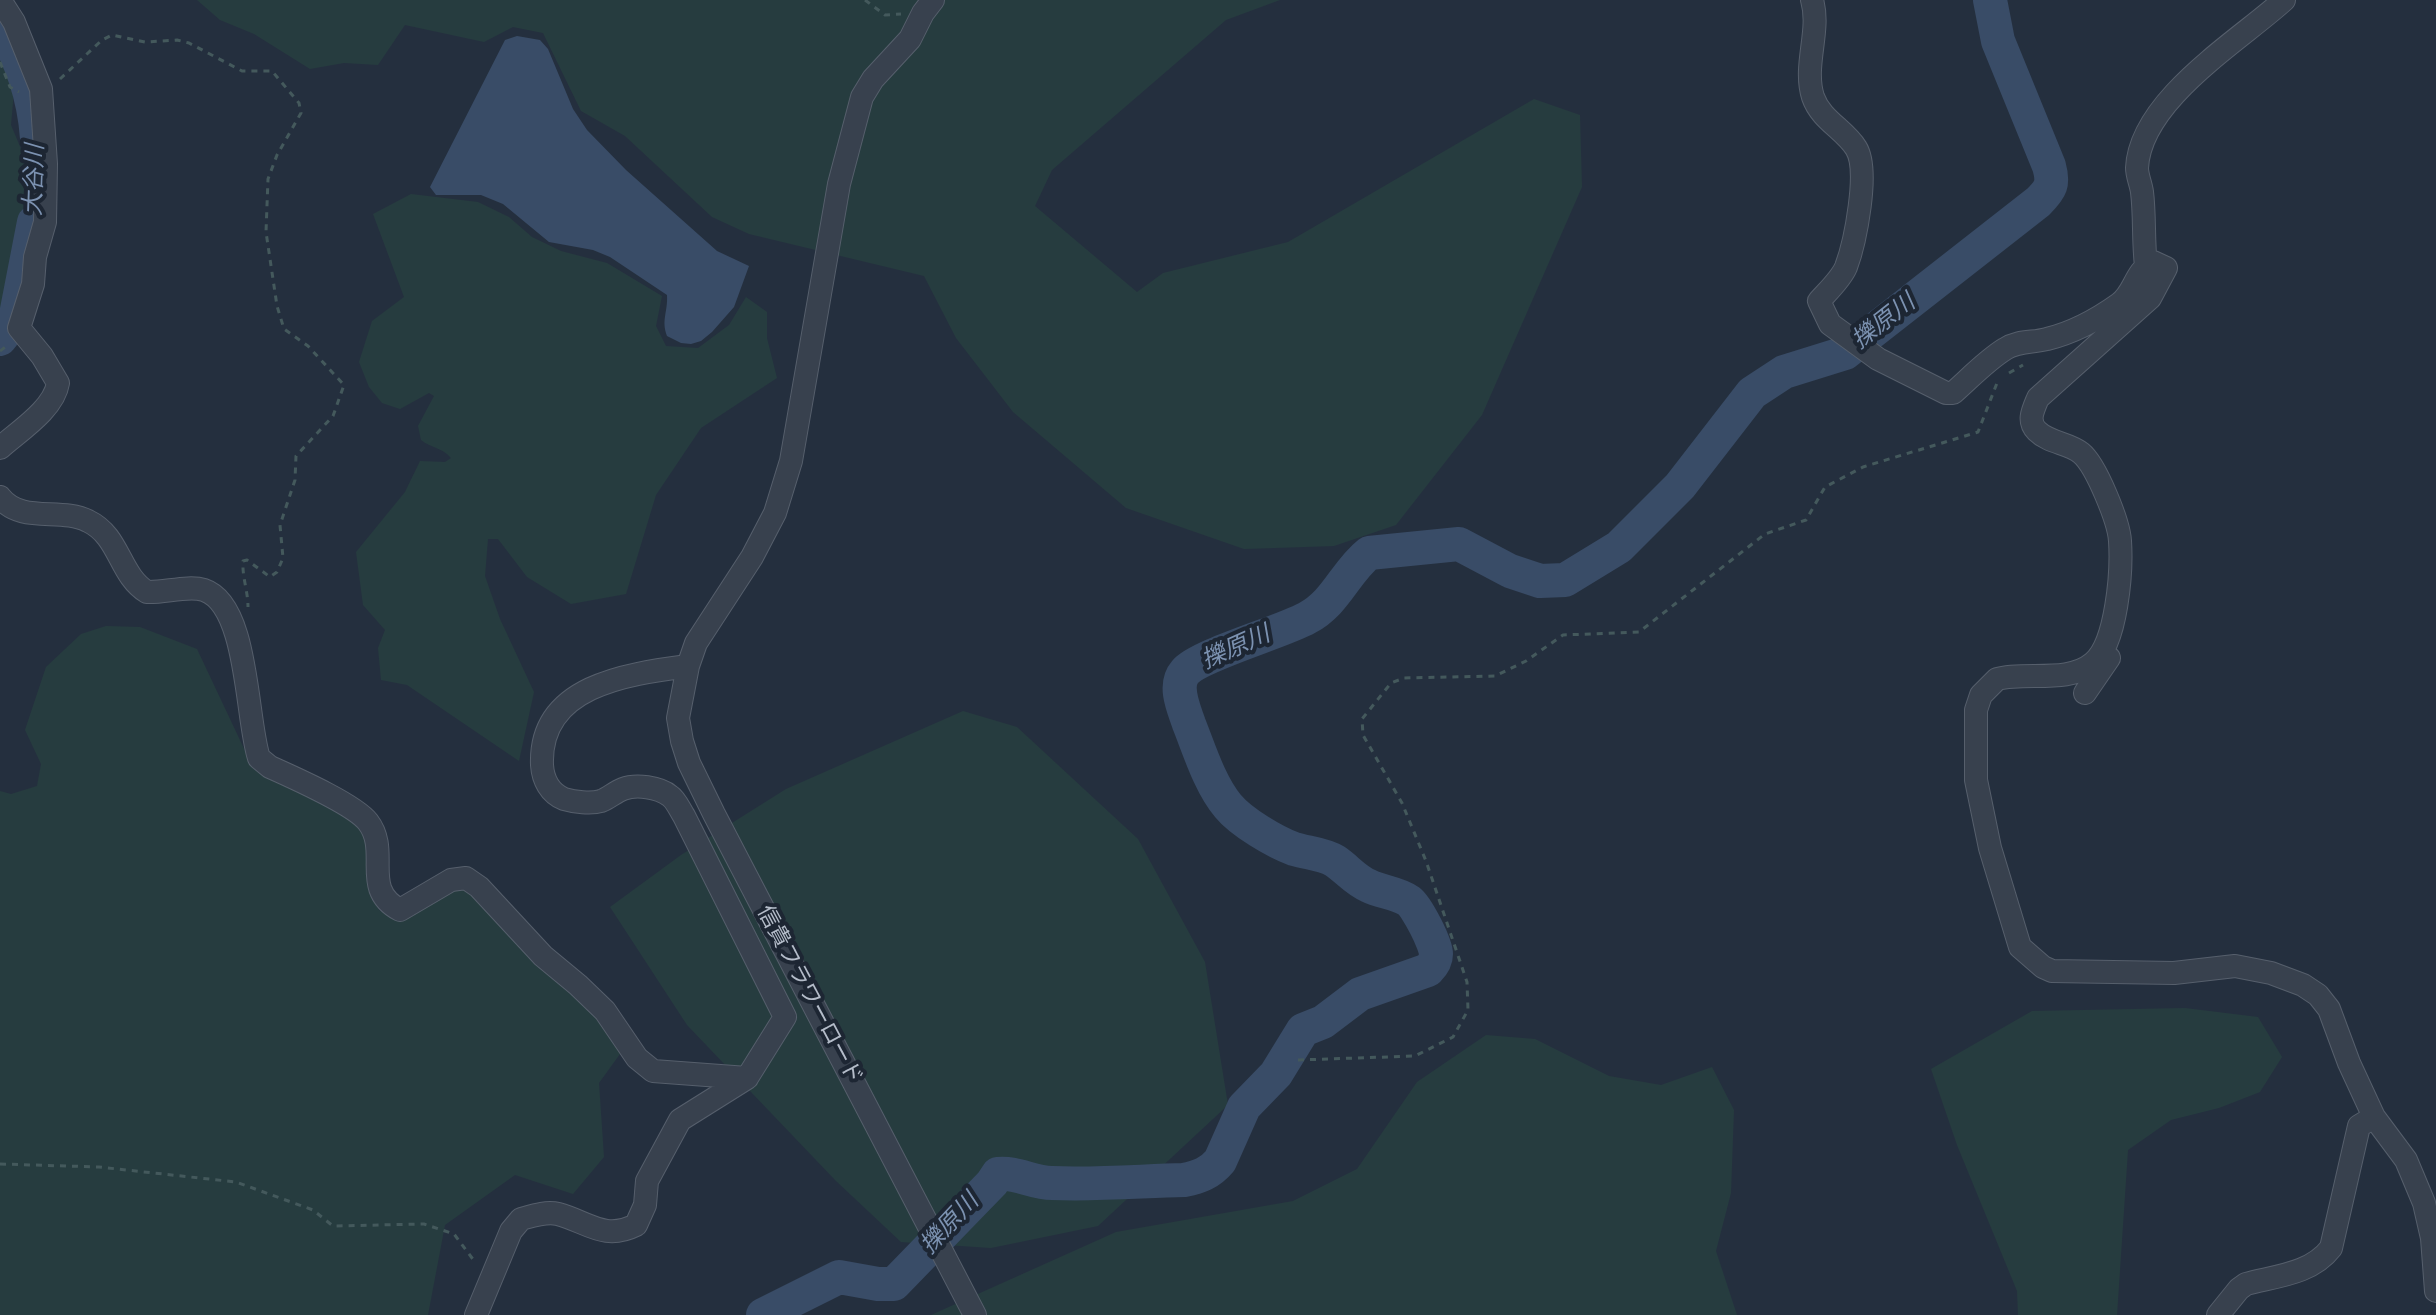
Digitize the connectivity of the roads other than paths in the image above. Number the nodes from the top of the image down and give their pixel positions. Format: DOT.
graph roads {
  1 [pos="0,0"];
  2 [pos="1812,0"];
  3 [pos="2284,0"];
  4 [pos="928,7"];
  5 [pos="2146,266"];
  6 [pos="0,448"];
  7 [pos="0,497"];
  8 [pos="2118,596"];
  9 [pos="688,666"];
  10 [pos="2085,693"];
  11 [pos="747,1078"];
  12 [pos="2374,1117"];
  13 [pos="2436,1291"];
  14 [pos="476,1315"];
  15 [pos="975,1315"];
  16 [pos="2218,1315"];
  1 -- 6 [label="street"];
  2 -- 5 [label="street"];
  3 -- 5 [label="street"];
  4 -- 9 [label="street, 信貴フラワーロード"];
  5 -- 8 [label="street"];
  7 -- 11 [label="street"];
  8 -- 10 [label="street"];
  8 -- 12 [label="street"];
  9 -- 11 [label="street"];
  9 -- 15 [label="street, 信貴フラワーロード"];
  11 -- 14 [label="street"];
  12 -- 13 [label="street"];
  12 -- 16 [label="street"];
}
